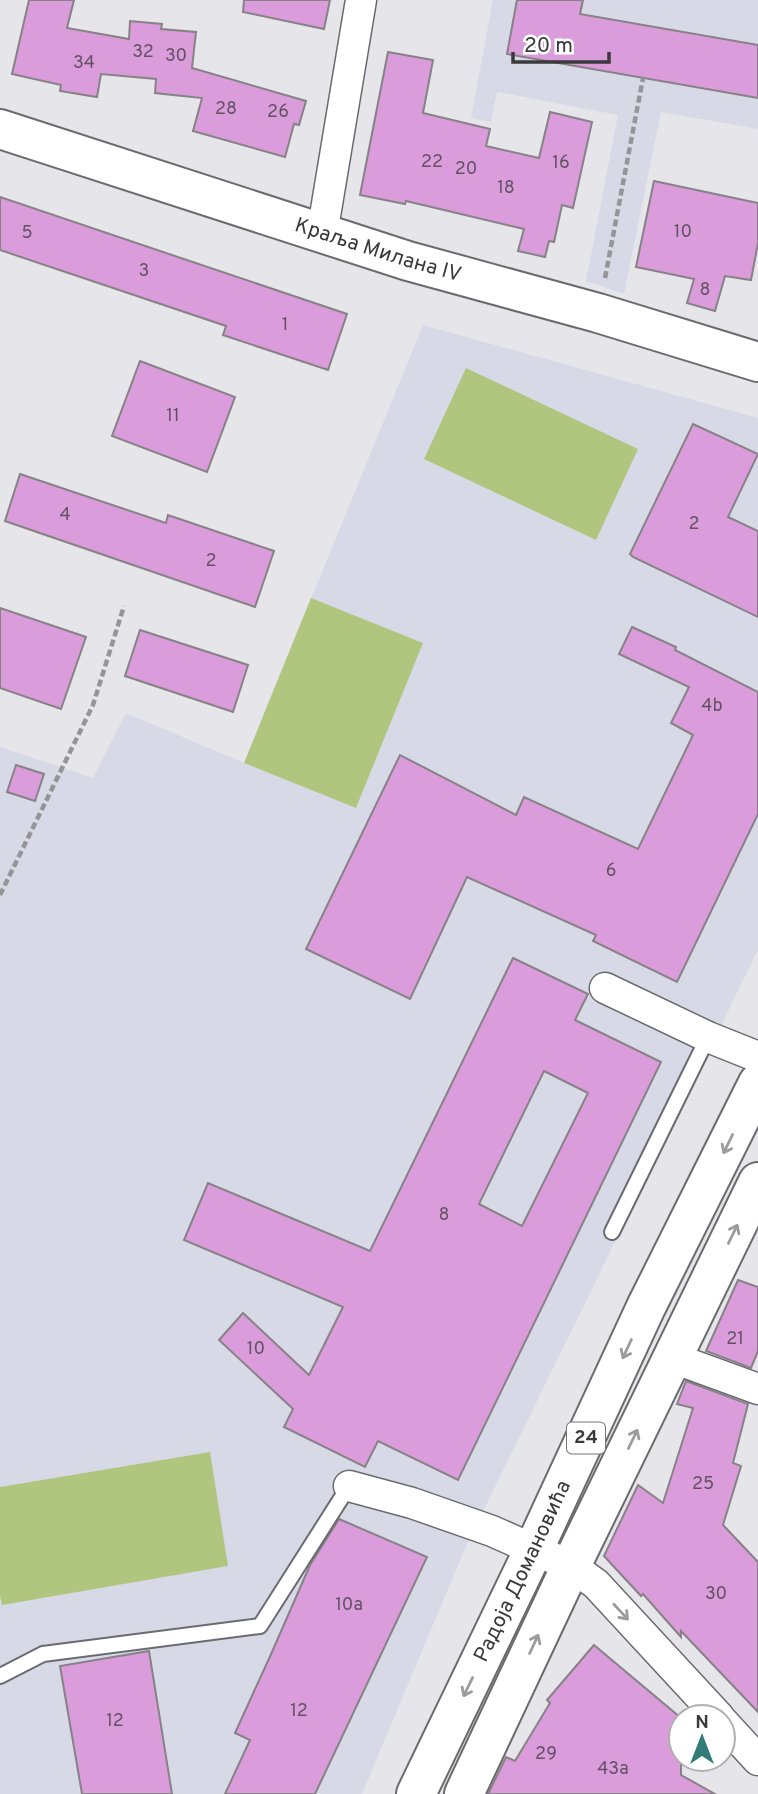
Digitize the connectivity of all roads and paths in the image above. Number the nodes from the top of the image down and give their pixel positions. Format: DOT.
graph roads {
  1 [pos="361,0"];
  2 [pos="643,78"];
  3 [pos="0,129"];
  4 [pos="322,234"];
  5 [pos="598,313"];
  6 [pos="758,362"];
  7 [pos="124,606"];
  8 [pos="0,895"];
  9 [pos="605,988"];
  10 [pos="708,1037"];
  11 [pos="758,1057"];
  12 [pos="758,1083"];
  13 [pos="758,1182"];
  14 [pos="612,1232"];
  15 [pos="673,1358"];
  16 [pos="758,1389"];
  17 [pos="349,1486"];
  18 [pos="534,1549"];
  19 [pos="571,1566"];
  20 [pos="0,1676"];
  21 [pos="706,1703"];
  22 [pos="737,1737"];
  23 [pos="758,1760"];
  24 [pos="416,1794"];
  25 [pos="464,1794"];
  1 -- 4 [label="street"];
  2 -- 5 [label="path"];
  3 -- 4 [label="main road, Краља Милана IV"];
  4 -- 5 [label="main road, Краља Милана IV"];
  5 -- 6 [label="main road, Краља Милана IV"];
  7 -- 8 [label="path"];
  9 -- 10 [label="street"];
  10 -- 11 [label="street"];
  10 -- 14 [label="lane"];
  12 -- 18 [label="main road, Радоја Домановића / 24, one-way"];
  15 -- 13 [label="main road, Радоја Домановића / 24, one-way"];
  15 -- 16 [label="street"];
  19 -- 15 [label="main road, Радоја Домановића / 24, one-way"];
  17 -- 18 [label="street"];
  17 -- 20 [label="lane"];
  18 -- 19 [label="street"];
  18 -- 24 [label="main road, Радоја Домановића / 24, one-way"];
  19 -- 21 [label="street, one-way"];
  25 -- 19 [label="main road, Радоја Домановића / 24, one-way"];
  22 -- 23 [label="street"];
}
